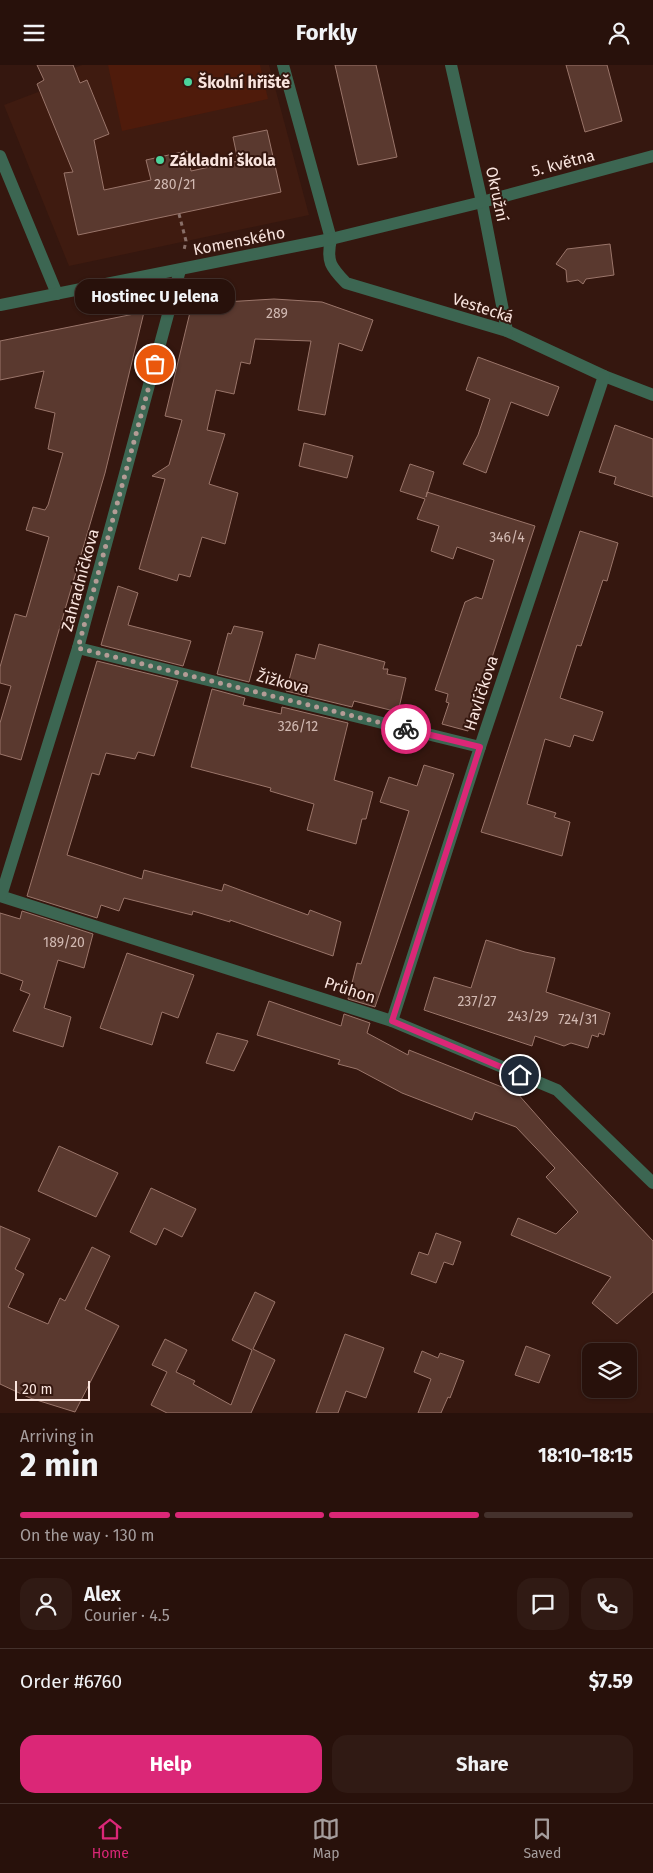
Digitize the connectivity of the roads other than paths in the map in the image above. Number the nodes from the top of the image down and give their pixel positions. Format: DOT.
graph roads {
  1 [pos="283,65"];
  2 [pos="451,65"];
  3 [pos="0,156"];
  4 [pos="653,156"];
  5 [pos="482,202"];
  6 [pos="331,239"];
  7 [pos="180,270"];
  8 [pos="57,294"];
  9 [pos="0,305"];
  10 [pos="507,331"];
  11 [pos="604,377"];
  12 [pos="653,395"];
  13 [pos="78,648"];
  14 [pos="480,747"];
  15 [pos="0,896"];
  16 [pos="392,1021"];
  17 [pos="653,1183"];
  1 -- 6 [label="street, Vestecká"];
  2 -- 5 [label="street, Okružní"];
  3 -- 8 [label="street"];
  4 -- 5 [label="street, 5. května"];
  5 -- 6 [label="street, Komenského"];
  5 -- 10 [label="street, Okružní"];
  6 -- 7 [label="street, Komenského"];
  6 -- 10 [label="street, Vestecká"];
  7 -- 8 [label="street, Komenského"];
  7 -- 13 [label="street, Zahradníčkova"];
  8 -- 9 [label="street, Komenského"];
  10 -- 11 [label="street, Vestecká"];
  11 -- 12 [label="street, Vestecká"];
  11 -- 14 [label="street, Havlíčkova"];
  13 -- 14 [label="street, Žižkova"];
  13 -- 15 [label="street, Zahradníčkova"];
  14 -- 16 [label="street, Havlíčkova"];
  15 -- 16 [label="street, Průhon"];
  16 -- 17 [label="street, Průhon"];
}
